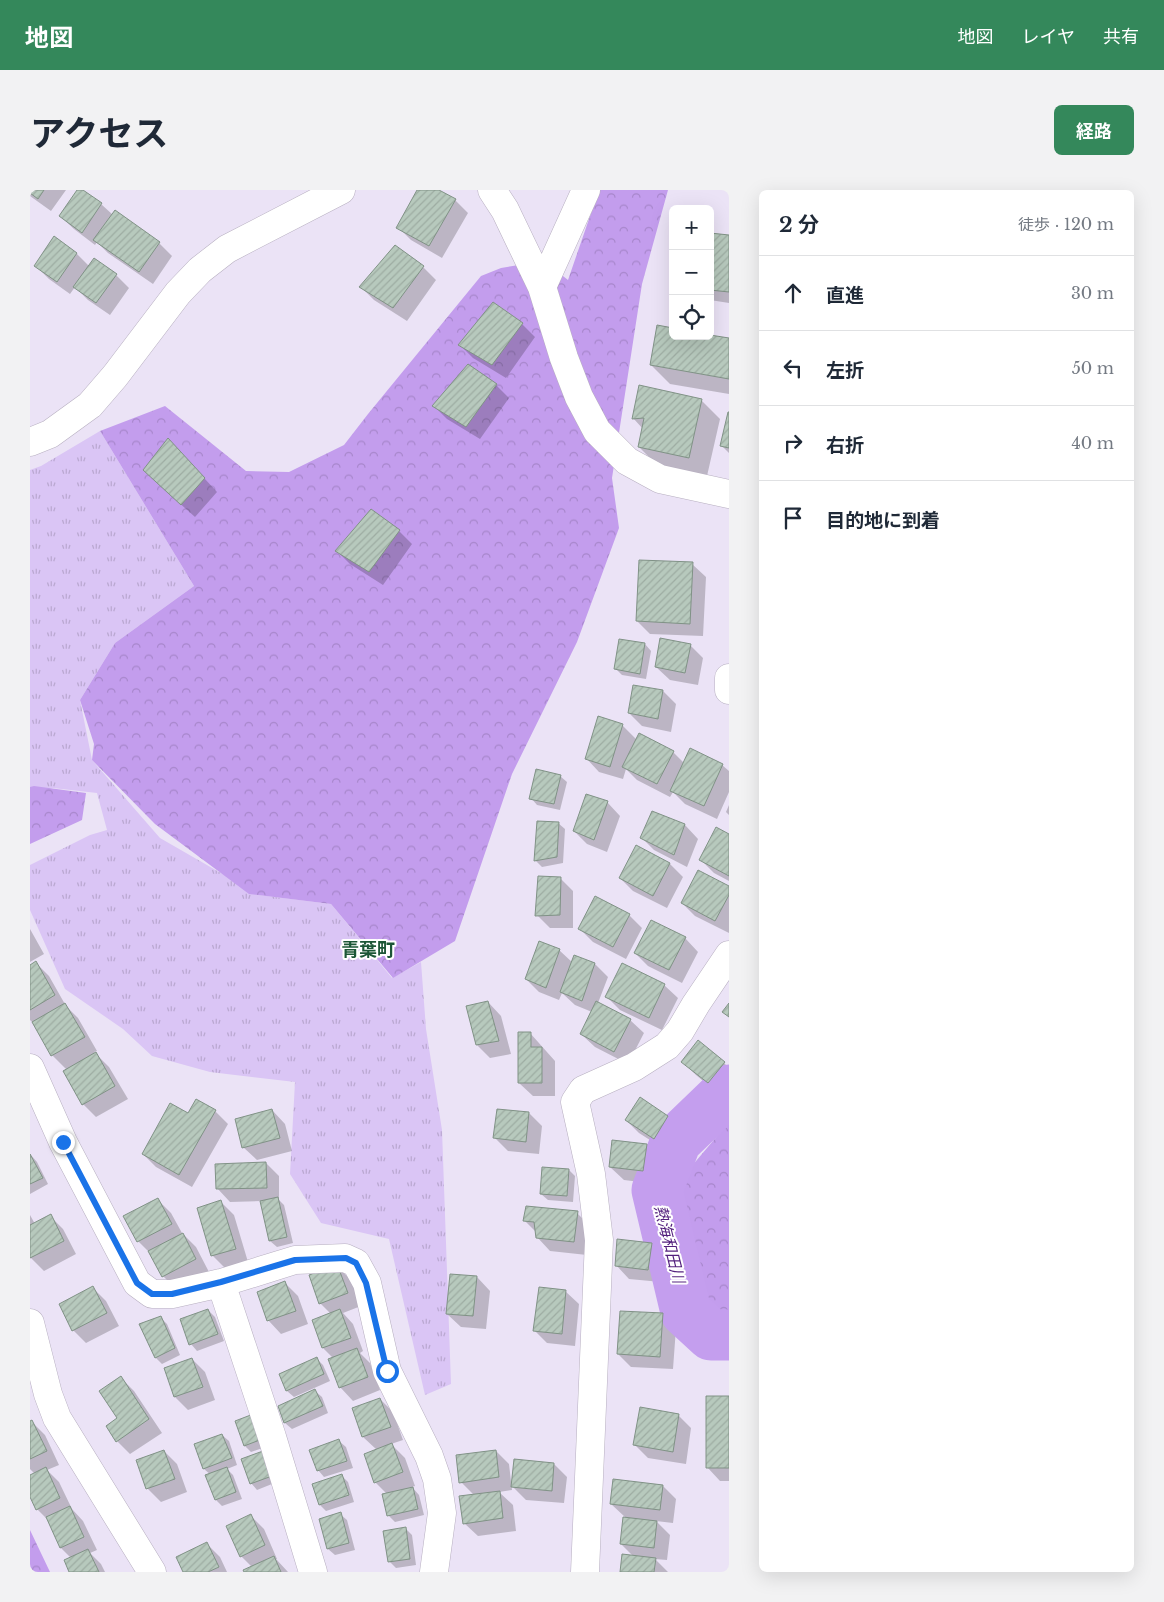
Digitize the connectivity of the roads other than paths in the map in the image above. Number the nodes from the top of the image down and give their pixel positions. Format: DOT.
graph roads {
  1 [pos="341,190"];
  2 [pos="492,190"];
  3 [pos="586,190"];
  4 [pos="542,287"];
  5 [pos="30,442"];
  6 [pos="729,494"];
  7 [pos="729,678"];
  8 [pos="729,690"];
  9 [pos="729,955"];
  10 [pos="32,1079"];
  11 [pos="221,1282"];
  12 [pos="30,1322"];
  13 [pos="152,1572"];
  14 [pos="312,1572"];
  15 [pos="434,1572"];
  16 [pos="585,1572"];
  1 -- 5 [label="street"];
  2 -- 4 [label="street"];
  3 -- 4 [label="street"];
  4 -- 6 [label="street"];
  7 -- 8 [label="street"];
  9 -- 16 [label="street"];
  10 -- 11 [label="street"];
  11 -- 14 [label="street"];
  11 -- 15 [label="street"];
  12 -- 13 [label="street"];
}
